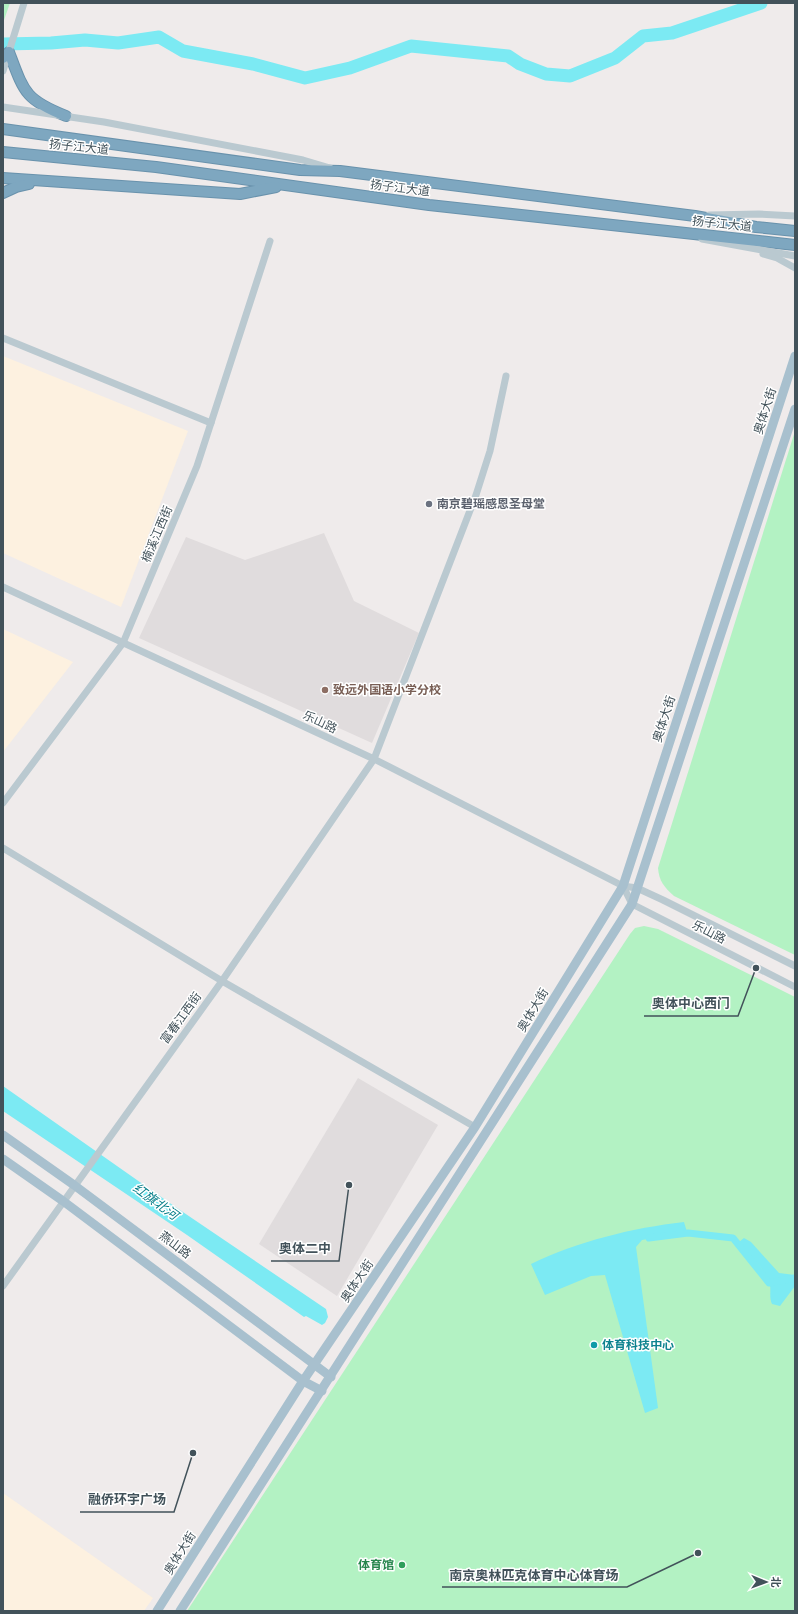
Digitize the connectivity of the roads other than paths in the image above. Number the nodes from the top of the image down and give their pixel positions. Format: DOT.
graph roads {
  1 [pos="24,3"];
  2 [pos="7,54"];
  3 [pos="3,71"];
  4 [pos="3,107"];
  5 [pos="66,116"];
  6 [pos="3,129"];
  7 [pos="3,152"];
  8 [pos="340,171"];
  9 [pos="3,178"];
  10 [pos="46,181"];
  11 [pos="284,186"];
  12 [pos="3,193"];
  13 [pos="695,216"];
  14 [pos="795,216"];
  15 [pos="619,225"];
  16 [pos="795,232"];
  17 [pos="270,241"];
  18 [pos="733,244"];
  19 [pos="795,245"];
  20 [pos="795,256"];
  21 [pos="795,268"];
  22 [pos="3,338"];
  23 [pos="795,356"];
  24 [pos="506,376"];
  25 [pos="795,408"];
  26 [pos="211,423"];
  27 [pos="3,587"];
  28 [pos="123,644"];
  29 [pos="374,759"];
  30 [pos="3,804"];
  31 [pos="3,848"];
  32 [pos="623,886"];
  33 [pos="637,888"];
  34 [pos="632,904"];
  35 [pos="795,966"];
  36 [pos="222,981"];
  37 [pos="795,987"];
  38 [pos="475,1127"];
  39 [pos="3,1135"];
  40 [pos="3,1159"];
  41 [pos="74,1185"];
  42 [pos="63,1201"];
  43 [pos="3,1286"];
  44 [pos="315,1365"];
  45 [pos="330,1377"];
  46 [pos="303,1381"];
  47 [pos="322,1390"];
  48 [pos="157,1611"];
  49 [pos="180,1611"];
  1 -- 2 [label="street"];
  2 -- 3 [label="street"];
  2 -- 5 [label="highway"];
  4 -- 5 [label="street, 扬子江大道"];
  5 -- 8 [label="street, 扬子江大道"];
  6 -- 8 [label="highway, 扬子江大道"];
  7 -- 11 [label="highway, 扬子江大道"];
  8 -- 13 [label="highway, 扬子江大道"];
  9 -- 10 [label="highway"];
  10 -- 11 [label="highway"];
  10 -- 12 [label="highway"];
  11 -- 15 [label="highway, 扬子江大道"];
  13 -- 14 [label="street"];
  13 -- 16 [label="highway, 扬子江大道"];
  15 -- 18 [label="street"];
  15 -- 19 [label="highway, 扬子江大道"];
  17 -- 26 [label="street, 楠溪江西街"];
  18 -- 20 [label="street"];
  18 -- 21 [label="street"];
  22 -- 26 [label="street"];
  23 -- 32 [label="main road, 奥体大街"];
  24 -- 29 [label="street, 富春江西街"];
  25 -- 33 [label="main road"];
  26 -- 28 [label="street, 楠溪江西街"];
  27 -- 28 [label="street, 乐山路"];
  28 -- 29 [label="street, 乐山路"];
  28 -- 30 [label="street, 楠溪江西街"];
  29 -- 32 [label="street, 乐山路"];
  29 -- 36 [label="street, 富春江西街"];
  31 -- 36 [label="street"];
  32 -- 33 [label="street, 乐山路"];
  32 -- 34 [label="street"];
  32 -- 38 [label="main road, 奥体大街"];
  33 -- 34 [label="main road"];
  33 -- 35 [label="street, 乐山路"];
  34 -- 37 [label="street, 乐山路"];
  34 -- 45 [label="main road"];
  36 -- 38 [label="street"];
  36 -- 41 [label="street, 富春江西街"];
  38 -- 44 [label="main road, 奥体大街"];
  39 -- 41 [label="main road, 燕山路"];
  40 -- 42 [label="main road"];
  41 -- 42 [label="street, 富春江西街"];
  41 -- 44 [label="main road, 燕山路"];
  42 -- 43 [label="street, 富春江西街"];
  42 -- 46 [label="main road"];
  44 -- 45 [label="main road, 燕山路"];
  44 -- 46 [label="main road, 奥体大街"];
  45 -- 47 [label="main road"];
  46 -- 47 [label="main road"];
  46 -- 48 [label="main road, 奥体大街"];
  47 -- 49 [label="main road"];
}
